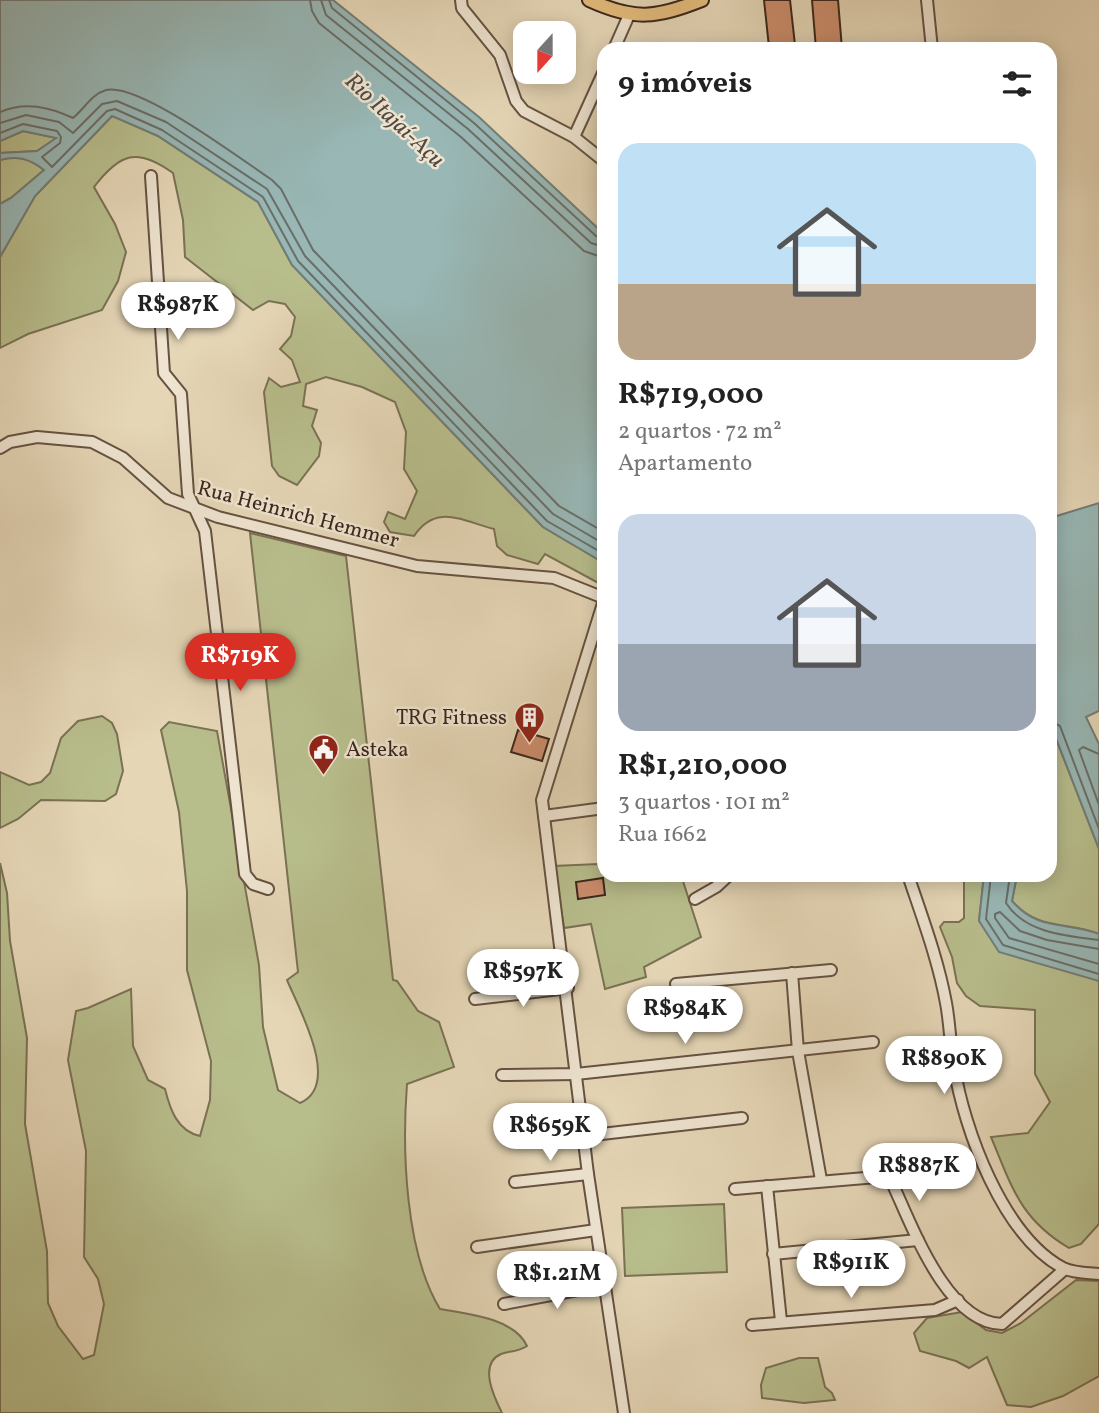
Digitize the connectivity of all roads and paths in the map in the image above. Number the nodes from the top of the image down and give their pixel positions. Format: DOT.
graph roads {
  1 [pos="461,0"];
  2 [pos="589,0"];
  3 [pos="702,0"];
  4 [pos="928,0"];
  5 [pos="629,15"];
  6 [pos="617,42"];
  7 [pos="931,42"];
  8 [pos="597,86"];
  9 [pos="574,137"];
  10 [pos="597,155"];
  11 [pos="152,176"];
  12 [pos="0,448"];
  13 [pos="197,510"];
  14 [pos="597,596"];
  15 [pos="597,622"];
  16 [pos="597,809"];
  17 [pos="544,816"];
  18 [pos="721,882"];
  19 [pos="910,882"];
  20 [pos="268,889"];
  21 [pos="695,899"];
  22 [pos="831,970"];
  23 [pos="792,973"];
  24 [pos="676,984"];
  25 [pos="568,988"];
  26 [pos="475,999"];
  27 [pos="873,1042"];
  28 [pos="798,1051"];
  29 [pos="576,1074"];
  30 [pos="502,1075"];
  31 [pos="742,1118"];
  32 [pos="584,1136"];
  33 [pos="588,1174"];
  34 [pos="821,1180"];
  35 [pos="515,1182"];
  36 [pos="767,1186"];
  37 [pos="736,1189"];
  38 [pos="596,1230"];
  39 [pos="918,1240"];
  40 [pos="477,1247"];
  41 [pos="773,1254"];
  42 [pos="1065,1269"];
  43 [pos="1099,1274"];
  44 [pos="604,1285"];
  45 [pos="958,1300"];
  46 [pos="504,1304"];
  47 [pos="781,1321"];
  48 [pos="752,1325"];
  49 [pos="624,1413"];
  1 -- 9 [label="street"];
  2 -- 5 [label="main road"];
  3 -- 5 [label="main road"];
  4 -- 7 [label="street"];
  5 -- 6 [label="street"];
  8 -- 9 [label="street"];
  9 -- 10 [label="street"];
  11 -- 13 [label="street"];
  12 -- 13 [label="street, Rua Heinrich Hemmer"];
  13 -- 14 [label="street, Rua Heinrich Hemmer"];
  13 -- 20 [label="street"];
  15 -- 17 [label="street"];
  16 -- 17 [label="street"];
  17 -- 25 [label="street"];
  18 -- 21 [label="street"];
  19 -- 42 [label="street"];
  22 -- 23 [label="street"];
  23 -- 24 [label="street"];
  23 -- 28 [label="street"];
  25 -- 26 [label="street"];
  25 -- 29 [label="street"];
  27 -- 28 [label="street"];
  28 -- 29 [label="street"];
  28 -- 34 [label="street"];
  29 -- 30 [label="street"];
  29 -- 32 [label="street"];
  31 -- 32 [label="street"];
  32 -- 33 [label="street"];
  33 -- 35 [label="street"];
  33 -- 38 [label="street"];
  34 -- 36 [label="street"];
  34 -- 39 [label="street"];
  36 -- 37 [label="street"];
  36 -- 41 [label="street"];
  38 -- 40 [label="street"];
  38 -- 44 [label="street"];
  39 -- 41 [label="street"];
  39 -- 45 [label="street"];
  41 -- 47 [label="street"];
  42 -- 43 [label="street"];
  42 -- 45 [label="street"];
  44 -- 46 [label="street"];
  44 -- 49 [label="street"];
  45 -- 47 [label="street"];
  47 -- 48 [label="street"];
}
